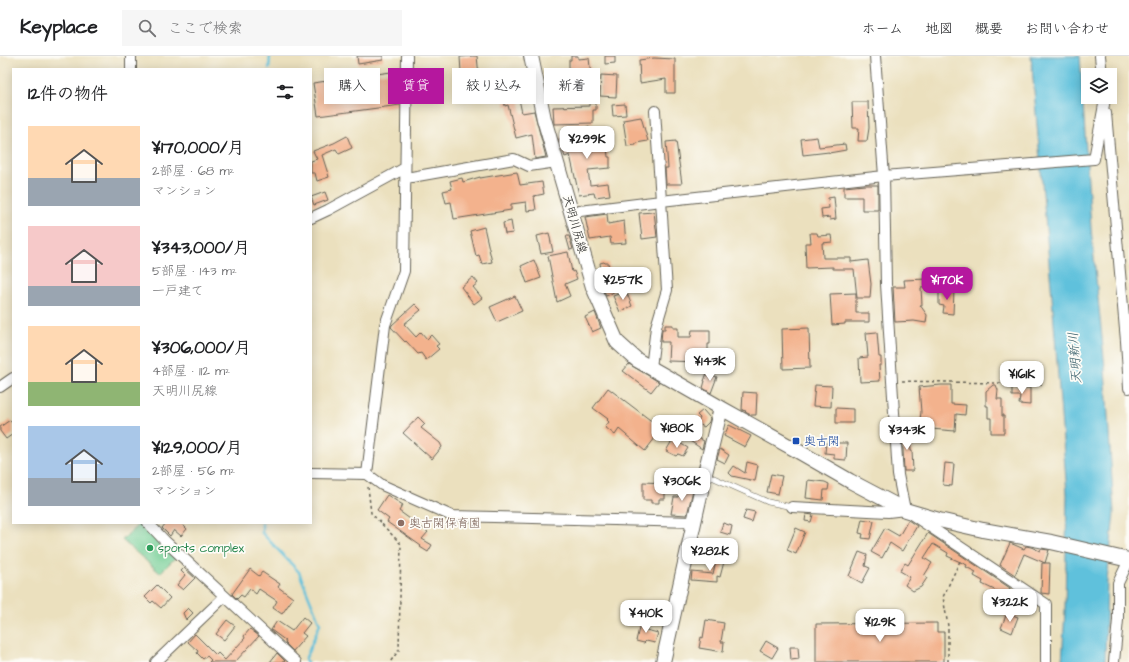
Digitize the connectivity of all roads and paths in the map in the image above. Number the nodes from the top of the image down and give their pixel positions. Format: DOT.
graph roads {
  1 [pos="131,56"];
  2 [pos="407,56"];
  3 [pos="531,56"];
  4 [pos="875,56"];
  5 [pos="1100,56"];
  6 [pos="131,68"];
  7 [pos="1101,68"];
  8 [pos="1104,104"];
  9 [pos="1106,104"];
  10 [pos="655,111"];
  11 [pos="557,162"];
  12 [pos="406,173"];
  13 [pos="884,176"];
  14 [pos="661,201"];
  15 [pos="572,212"];
  16 [pos="312,218"];
  17 [pos="1128,341"];
  18 [pos="651,368"];
  19 [pos="12,379"];
  20 [pos="892,380"];
  21 [pos="1042,384"];
  22 [pos="0,388"];
  23 [pos="1129,388"];
  24 [pos="721,408"];
  25 [pos="312,473"];
  26 [pos="367,474"];
  27 [pos="705,474"];
  28 [pos="792,506"];
  29 [pos="905,510"];
  30 [pos="694,522"];
  31 [pos="149,524"];
  32 [pos="965,550"];
  33 [pos="1126,559"];
  34 [pos="224,597"];
  35 [pos="156,662"];
  36 [pos="296,662"];
  37 [pos="390,662"];
  38 [pos="663,662"];
  39 [pos="948,662"];
  40 [pos="1046,662"];
  41 [pos="1114,662"];
  1 -- 6 [label="street"];
  2 -- 12 [label="street"];
  3 -- 11 [label="main road, 天明川尻線"];
  4 -- 13 [label="street"];
  5 -- 7 [label="street"];
  8 -- 13 [label="street"];
  9 -- 17 [label="street"];
  10 -- 14 [label="street"];
  11 -- 12 [label="street"];
  11 -- 15 [label="main road, 天明川尻線"];
  12 -- 16 [label="street"];
  12 -- 26 [label="street"];
  13 -- 14 [label="street"];
  13 -- 20 [label="street"];
  14 -- 15 [label="street"];
  14 -- 18 [label="street"];
  15 -- 18 [label="main road, 天明川尻線"];
  17 -- 23 [label="street"];
  18 -- 24 [label="main road, 天明川尻線"];
  19 -- 22 [label="street"];
  20 -- 21 [label="path"];
  20 -- 29 [label="street"];
  24 -- 27 [label="main road"];
  24 -- 29 [label="main road, 天明川尻線"];
  25 -- 26 [label="street"];
  26 -- 30 [label="street"];
  26 -- 37 [label="path"];
  27 -- 28 [label="lane"];
  27 -- 30 [label="main road"];
  28 -- 29 [label="street"];
  29 -- 32 [label="street"];
  29 -- 33 [label="main road, 天明川尻線"];
  30 -- 38 [label="main road"];
  31 -- 34 [label="street"];
  32 -- 39 [label="path"];
  32 -- 40 [label="street"];
  33 -- 41 [label="street"];
  34 -- 35 [label="street"];
  34 -- 36 [label="street"];
}
